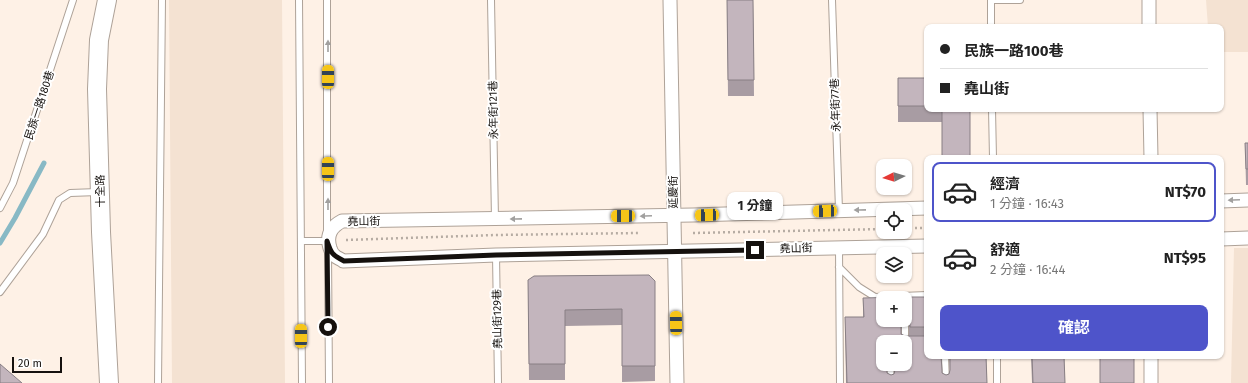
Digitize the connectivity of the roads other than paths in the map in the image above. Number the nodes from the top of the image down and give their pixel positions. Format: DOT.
graph roads {
  1 [pos="74,0"];
  2 [pos="107,0"];
  3 [pos="162,0"];
  4 [pos="299,0"];
  5 [pos="328,0"];
  6 [pos="491,0"];
  7 [pos="670,0"];
  8 [pos="832,0"];
  9 [pos="991,0"];
  10 [pos="1020,0"];
  11 [pos="1149,0"];
  12 [pos="991,24"];
  13 [pos="1149,24"];
  14 [pos="992,112"];
  15 [pos="1150,112"];
  16 [pos="993,155"];
  17 [pos="1151,155"];
  18 [pos="101,191"];
  19 [pos="1248,200"];
  20 [pos="1224,201"];
  21 [pos="0,208"];
  22 [pos="924,208"];
  23 [pos="839,210"];
  24 [pos="674,215"];
  25 [pos="495,219"];
  26 [pos="1248,238"];
  27 [pos="1224,239"];
  28 [pos="301,241"];
  29 [pos="327,241"];
  30 [pos="924,246"];
  31 [pos="839,248"];
  32 [pos="674,251"];
  33 [pos="496,255"];
  34 [pos="839,267"];
  35 [pos="0,292"];
  36 [pos="924,295"];
  37 [pos="912,296"];
  38 [pos="876,297"];
  39 [pos="945,359"];
  40 [pos="997,359"];
  41 [pos="1151,359"];
  42 [pos="890,371"];
  43 [pos="109,383"];
  44 [pos="158,383"];
  45 [pos="302,383"];
  46 [pos="329,383"];
  47 [pos="498,383"];
  48 [pos="677,383"];
  49 [pos="840,383"];
  50 [pos="891,383"];
  51 [pos="946,383"];
  52 [pos="997,383"];
  53 [pos="1151,383"];
  1 -- 21 [label="lane, 民族一路180巷"];
  2 -- 18 [label="street, 十全路"];
  3 -- 44 [label="lane"];
  4 -- 28 [label="lane"];
  29 -- 5 [label="lane, one-way"];
  6 -- 25 [label="lane, 永年街121巷"];
  7 -- 24 [label="street, 延慶街"];
  8 -- 23 [label="lane, 永年街77巷"];
  9 -- 10 [label="lane"];
  9 -- 12 [label="lane"];
  11 -- 13 [label="street"];
  14 -- 16 [label="lane"];
  15 -- 17 [label="street"];
  18 -- 35 [label="lane"];
  18 -- 43 [label="street, 十全路"];
  19 -- 20 [label="street, one-way"];
  22 -- 23 [label="street, 堯山街, one-way"];
  23 -- 24 [label="street, 堯山街"];
  24 -- 25 [label="street, 堯山街, one-way"];
  24 -- 32 [label="street, 延慶街"];
  25 -- 29 [label="street, 堯山街"];
  26 -- 27 [label="street"];
  28 -- 29 [label="lane"];
  28 -- 45 [label="lane"];
  29 -- 33 [label="street, 堯山街"];
  29 -- 46 [label="lane"];
  30 -- 31 [label="street, 堯山街"];
  31 -- 32 [label="street, 堯山街"];
  31 -- 34 [label="lane"];
  32 -- 33 [label="street, 堯山街"];
  32 -- 48 [label="street, 延慶街"];
  33 -- 47 [label="lane, 堯山街129巷"];
  34 -- 38 [label="lane"];
  34 -- 49 [label="lane"];
  36 -- 37 [label="lane"];
  39 -- 51 [label="lane"];
  40 -- 52 [label="lane"];
  41 -- 53 [label="street"];
  42 -- 50 [label="lane"];
}
